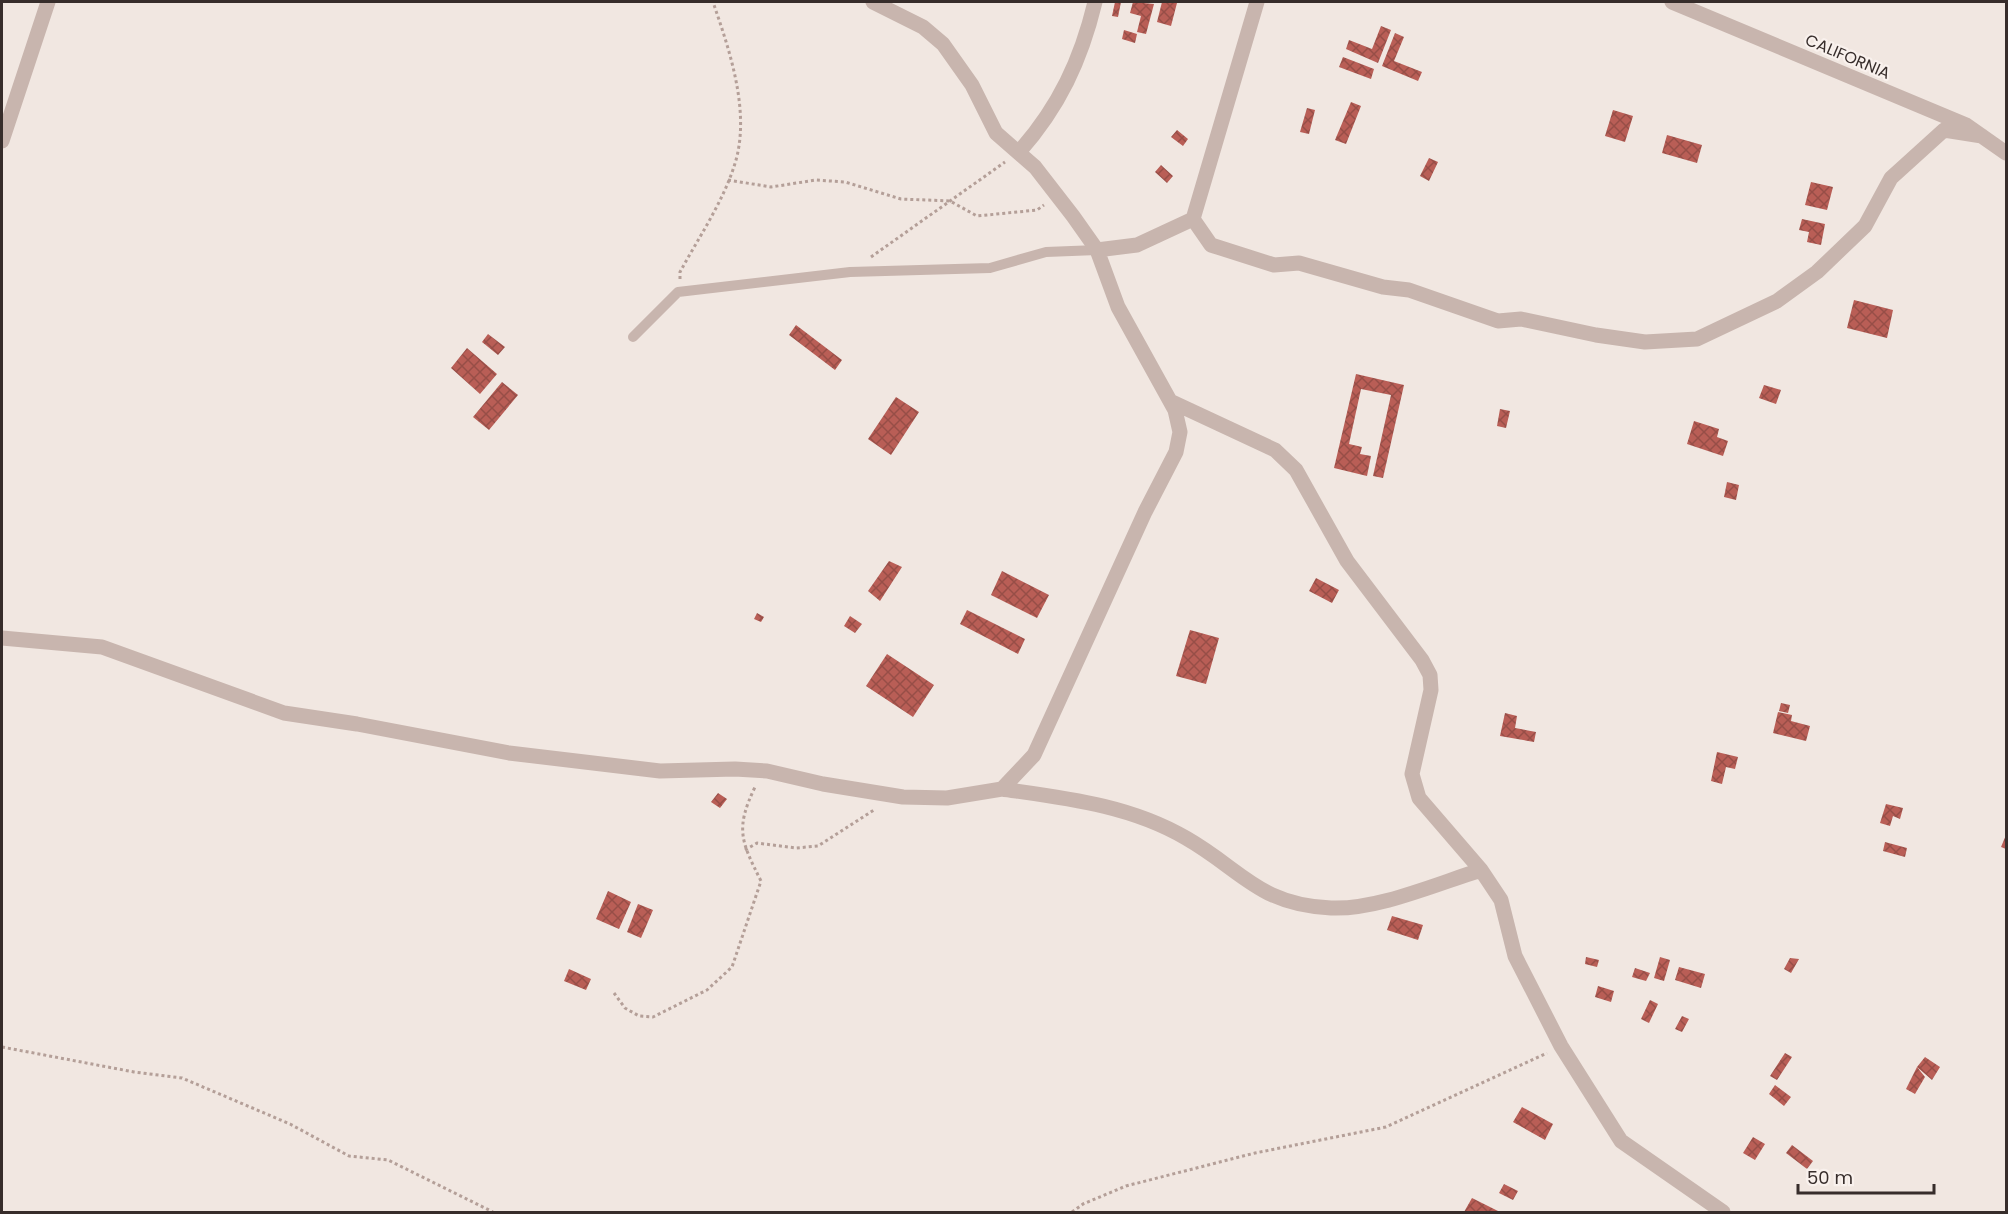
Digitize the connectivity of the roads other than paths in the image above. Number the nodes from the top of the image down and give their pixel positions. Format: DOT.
graph roads {
  1 [pos="48,2"];
  2 [pos="873,2"];
  3 [pos="1095,2"];
  4 [pos="1257,2"];
  5 [pos="1672,2"];
  6 [pos="1982,136"];
  7 [pos="2,141"];
  8 [pos="2004,150"];
  9 [pos="1018,152"];
  10 [pos="1194,219"];
  11 [pos="1097,250"];
  12 [pos="633,338"];
  13 [pos="1170,401"];
  14 [pos="2,638"];
  15 [pos="1002,789"];
  16 [pos="1481,870"];
  17 [pos="1723,1212"];
  1 -- 7 [label="street"];
  2 -- 9 [label="street"];
  3 -- 9 [label="street"];
  4 -- 10 [label="street"];
  5 -- 6 [label="street, CALIFORNIA"];
  6 -- 8 [label="street, CALIFORNIA"];
  6 -- 10 [label="street"];
  9 -- 11 [label="street"];
  10 -- 11 [label="street"];
  11 -- 12 [label="lane"];
  11 -- 13 [label="street"];
  13 -- 15 [label="street"];
  13 -- 16 [label="street"];
  14 -- 15 [label="street"];
  15 -- 16 [label="street"];
  16 -- 17 [label="street"];
}
